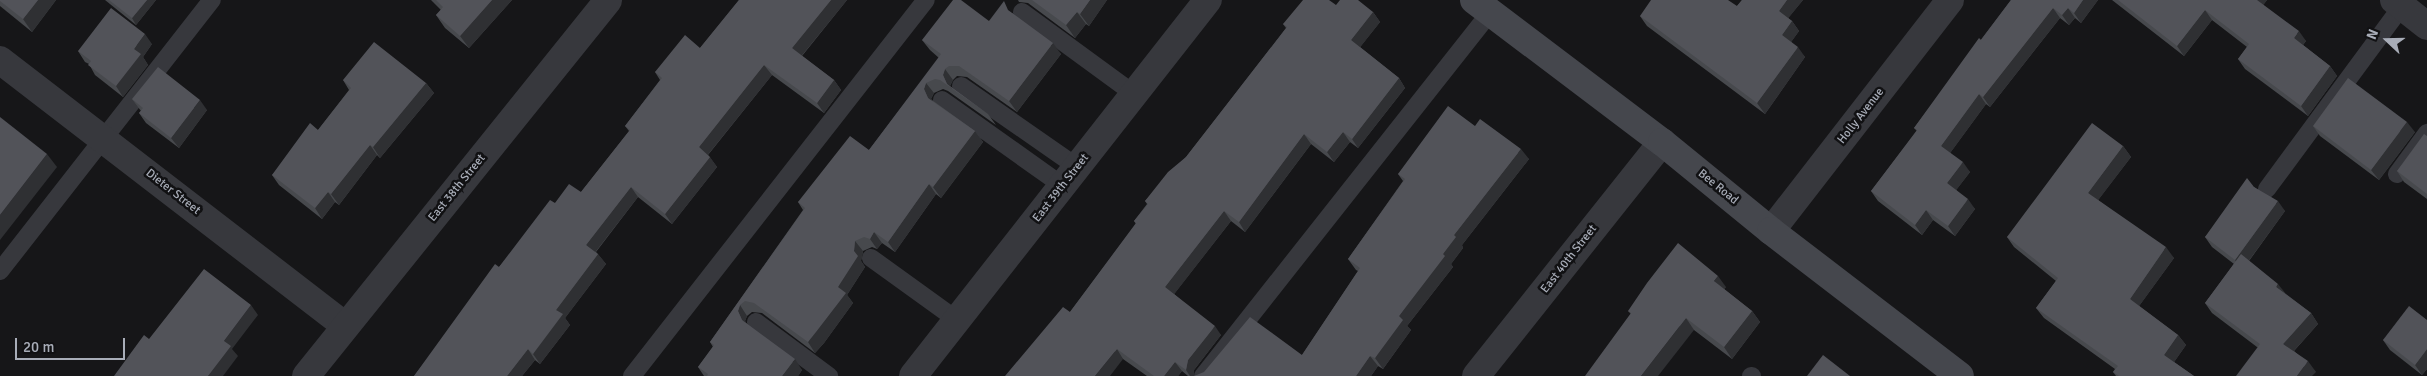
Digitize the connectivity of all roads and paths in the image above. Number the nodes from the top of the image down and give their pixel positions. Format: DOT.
graph roads {
  1 [pos="212,0"];
  2 [pos="608,0"];
  3 [pos="926,0"];
  4 [pos="1208,0"];
  5 [pos="1950,0"];
  6 [pos="2398,3"];
  7 [pos="1482,6"];
  8 [pos="1022,12"];
  9 [pos="2427,26"];
  10 [pos="0,60"];
  11 [pos="961,86"];
  12 [pos="1134,94"];
  13 [pos="942,100"];
  14 [pos="2427,133"];
  15 [pos="104,138"];
  16 [pos="1662,142"];
  17 [pos="2397,174"];
  18 [pos="1070,176"];
  19 [pos="2268,189"];
  20 [pos="1771,231"];
  21 [pos="871,258"];
  22 [pos="0,271"];
  23 [pos="957,320"];
  24 [pos="756,322"];
  25 [pos="346,326"];
  26 [pos="306,376"];
  27 [pos="632,376"];
  28 [pos="829,376"];
  29 [pos="913,376"];
  30 [pos="1203,376"];
  31 [pos="1476,376"];
  32 [pos="1960,376"];
  1 -- 15 [label="lane"];
  2 -- 25 [label="street, East 38th Street"];
  3 -- 27 [label="lane"];
  4 -- 12 [label="street, East 39th Street"];
  5 -- 20 [label="street, Holly Avenue"];
  6 -- 9 [label="street"];
  6 -- 19 [label="lane"];
  7 -- 16 [label="main road, Bee Road"];
  7 -- 30 [label="lane"];
  8 -- 12 [label="lane"];
  10 -- 15 [label="street, Dieter Street"];
  11 -- 18 [label="lane"];
  12 -- 18 [label="street, East 39th Street"];
  13 -- 18 [label="lane"];
  14 -- 17 [label="lane"];
  15 -- 22 [label="lane"];
  15 -- 25 [label="street, Dieter Street"];
  16 -- 20 [label="main road, Bee Road"];
  16 -- 31 [label="street, East 40th Street"];
  18 -- 23 [label="street, East 39th Street"];
  20 -- 32 [label="main road, Bee Road"];
  21 -- 23 [label="lane"];
  23 -- 29 [label="street, East 39th Street"];
  24 -- 28 [label="lane"];
  25 -- 26 [label="street, East 38th Street"];
}
